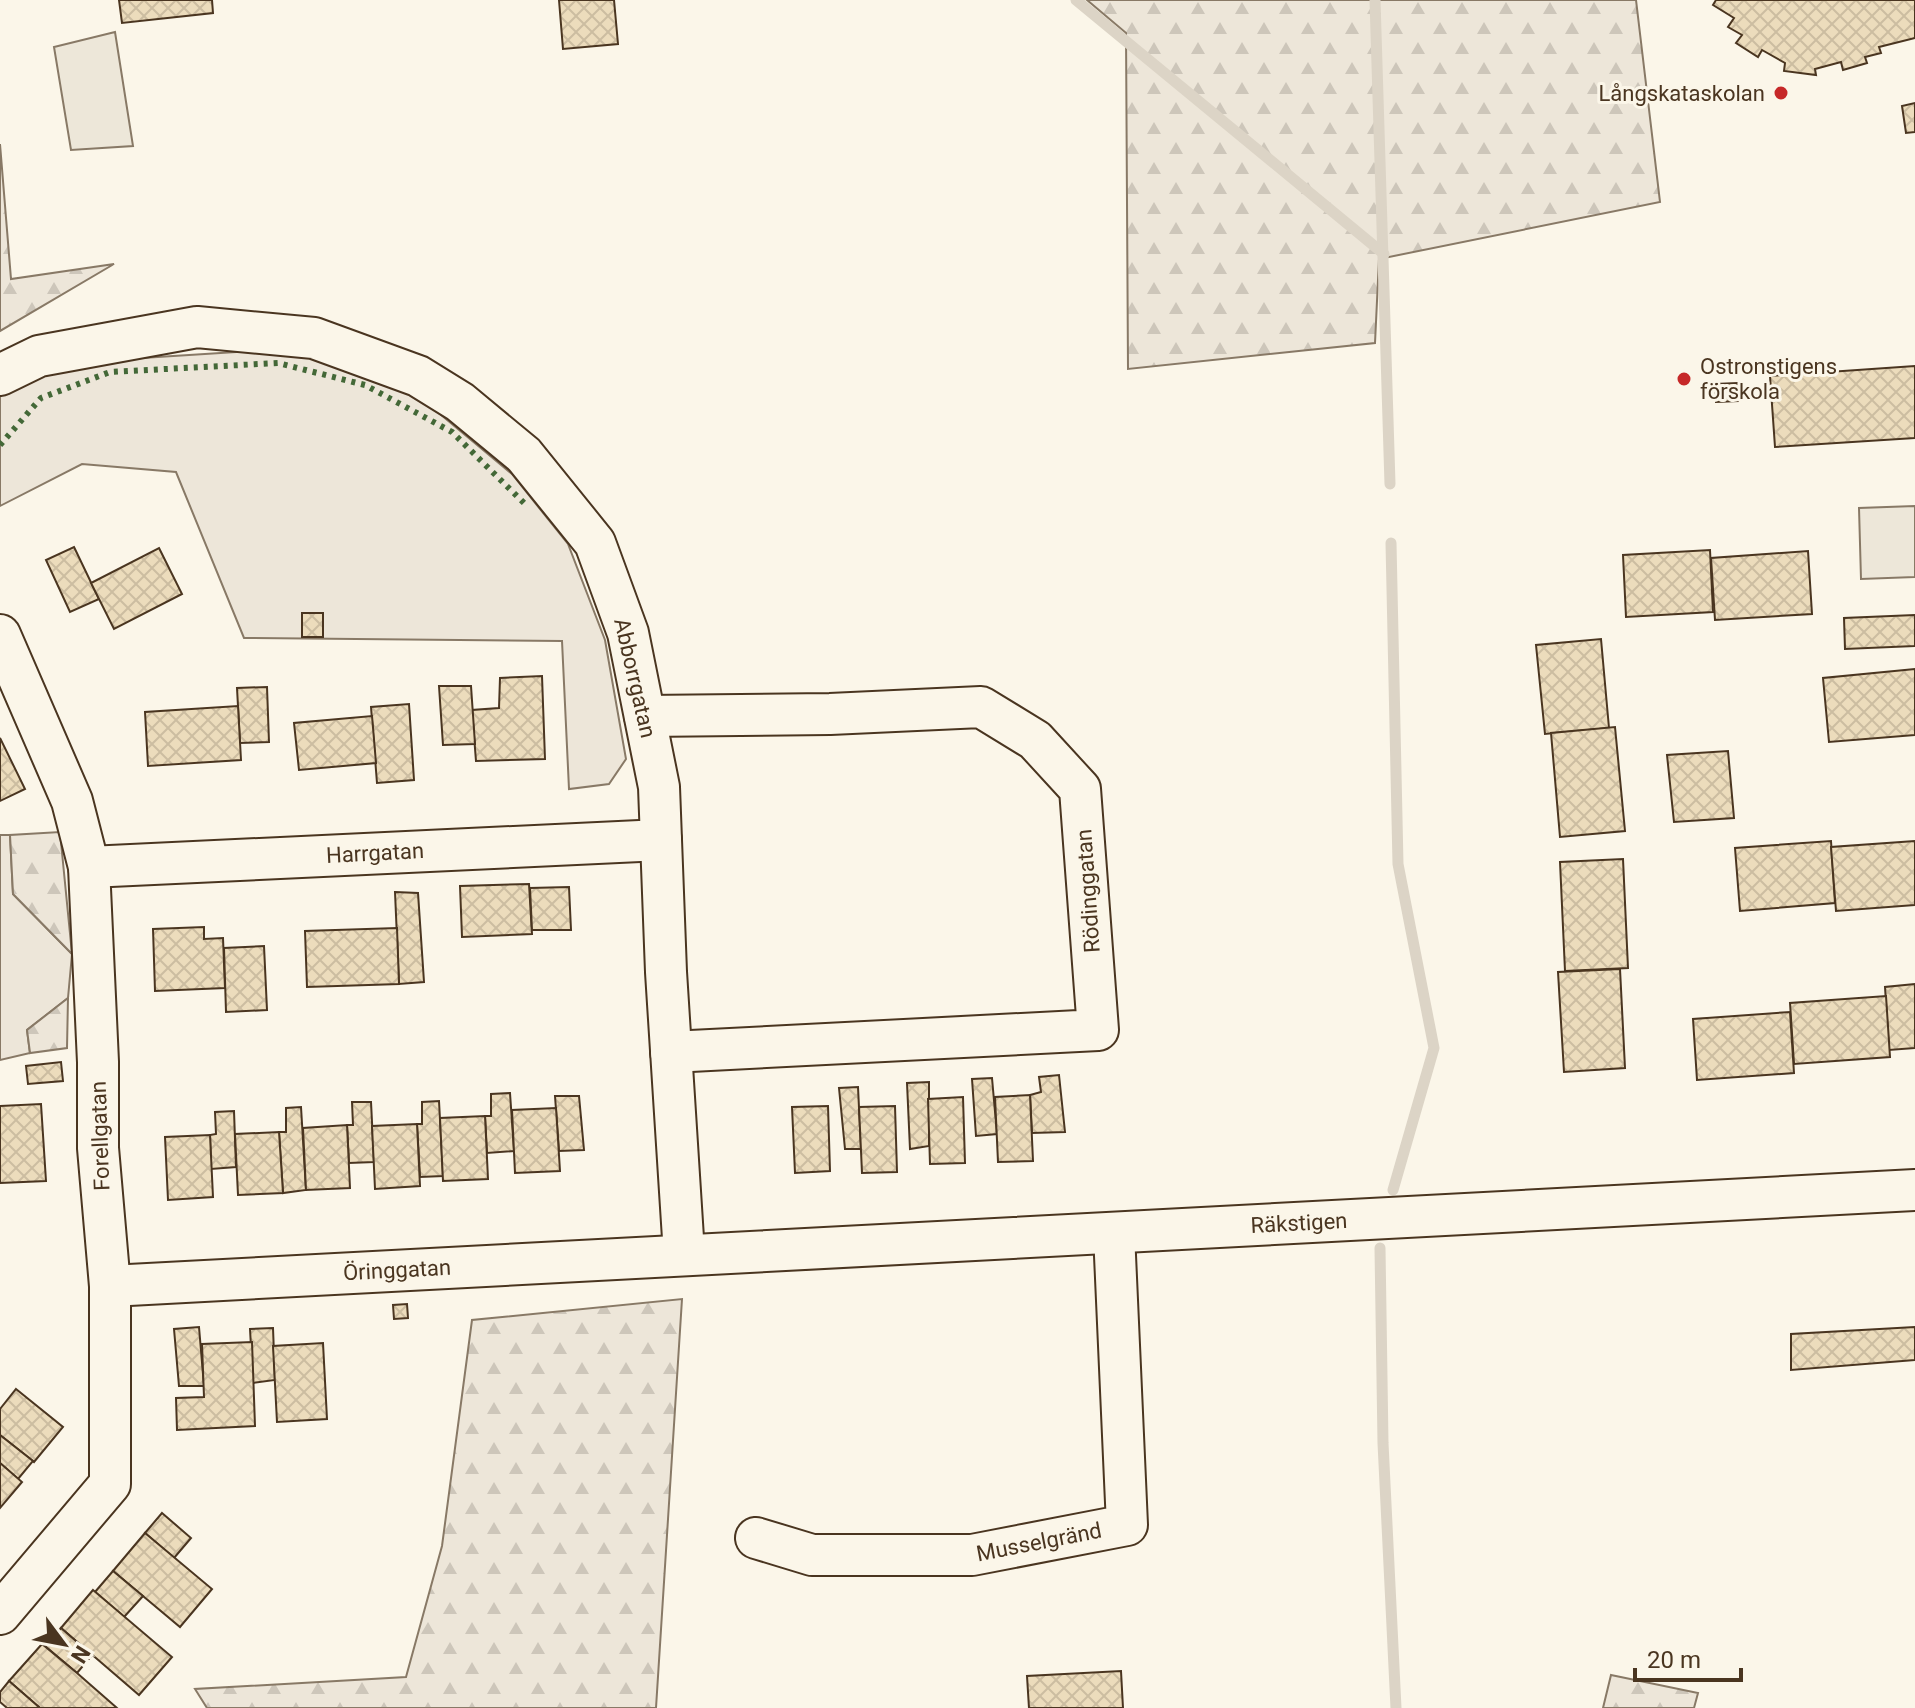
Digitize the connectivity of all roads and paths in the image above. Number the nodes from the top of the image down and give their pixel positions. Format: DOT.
graph roads {
  1 [pos="0,375"];
  2 [pos="0,635"];
  3 [pos="645,716"];
  4 [pos="661,840"];
  5 [pos="89,867"];
  6 [pos="671,1052"];
  7 [pos="1915,1190"];
  8 [pos="1114,1233"];
  9 [pos="684,1254"];
  10 [pos="110,1286"];
  11 [pos="756,1538"];
  12 [pos="0,1614"];
  1 -- 3 [label="street, Abborrgatan"];
  2 -- 5 [label="street, Forellgatan"];
  3 -- 4 [label="street, Abborrgatan"];
  3 -- 6 [label="street, Rödinggatan"];
  4 -- 5 [label="street, Harrgatan"];
  4 -- 6 [label="street, Abborrgatan"];
  5 -- 10 [label="street, Forellgatan"];
  6 -- 9 [label="street, Abborrgatan"];
  7 -- 8 [label="street, Räkstigen"];
  8 -- 9 [label="street, Räkstigen"];
  8 -- 11 [label="street, Musselgränd"];
  9 -- 10 [label="street, Öringgatan"];
  10 -- 12 [label="street, Forellgatan"];
}
